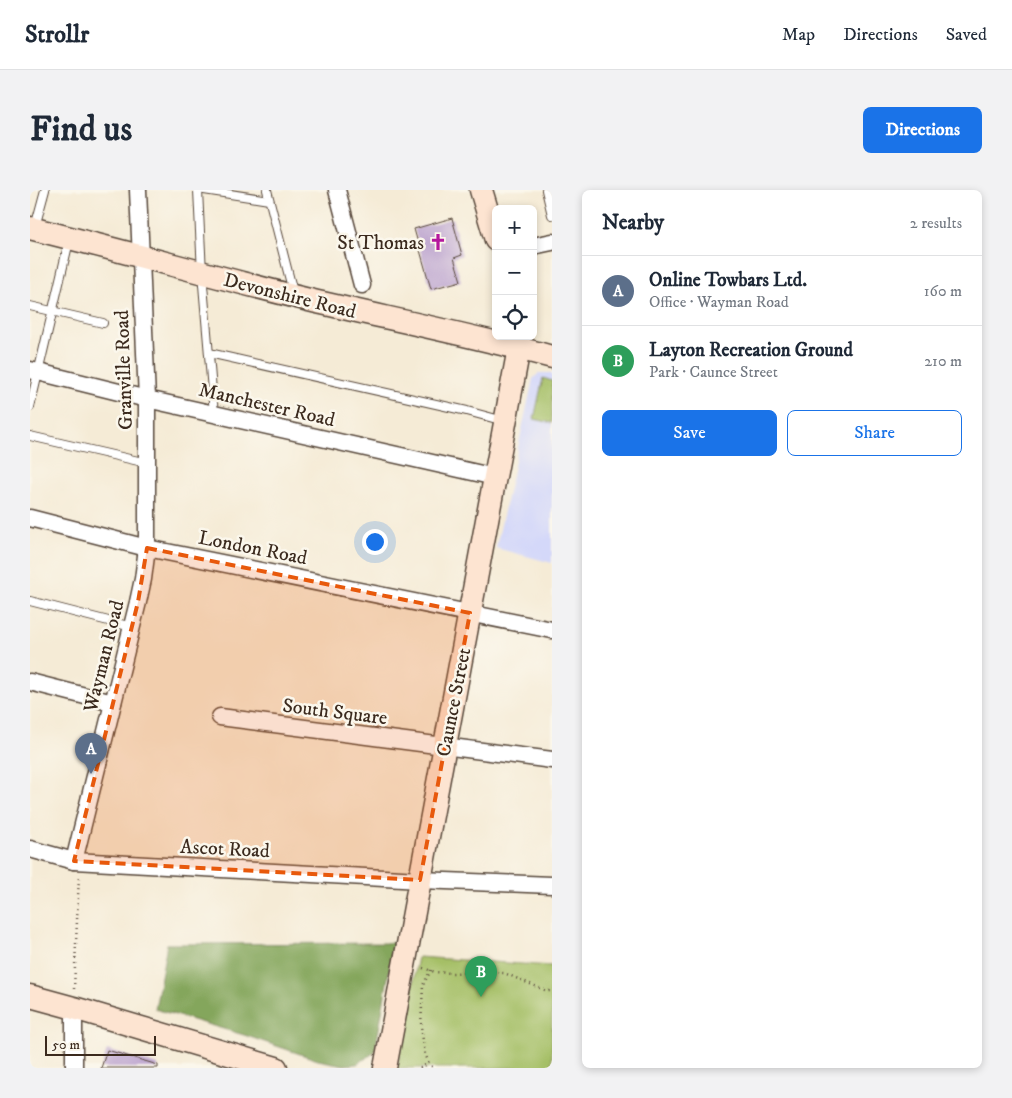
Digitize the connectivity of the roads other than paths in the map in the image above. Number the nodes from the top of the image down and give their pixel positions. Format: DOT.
graph roads {
  1 [pos="45,190"];
  2 [pos="138,190"];
  3 [pos="198,190"];
  4 [pos="204,190"];
  5 [pos="267,190"];
  6 [pos="337,190"];
  7 [pos="481,190"];
  8 [pos="546,190"];
  9 [pos="269,200"];
  10 [pos="552,215"];
  11 [pos="492,227"];
  12 [pos="32,228"];
  13 [pos="70,238"];
  14 [pos="552,242"];
  15 [pos="537,245"];
  16 [pos="140,256"];
  17 [pos="202,273"];
  18 [pos="362,285"];
  19 [pos="294,296"];
  20 [pos="30,306"];
  21 [pos="52,312"];
  22 [pos="103,323"];
  23 [pos="519,342"];
  24 [pos="209,353"];
  25 [pos="552,357"];
  26 [pos="34,371"];
  27 [pos="147,399"];
  28 [pos="30,407"];
  29 [pos="214,414"];
  30 [pos="506,422"];
  31 [pos="30,436"];
  32 [pos="147,463"];
  33 [pos="495,477"];
  34 [pos="30,518"];
  35 [pos="147,548"];
  36 [pos="30,601"];
  37 [pos="470,613"];
  38 [pos="132,627"];
  39 [pos="552,630"];
  40 [pos="30,682"];
  41 [pos="113,703"];
  42 [pos="220,717"];
  43 [pos="444,746"];
  44 [pos="552,760"];
  45 [pos="30,849"];
  46 [pos="77,861"];
  47 [pos="420,880"];
  48 [pos="552,885"];
  49 [pos="30,996"];
  50 [pos="74,1008"];
  51 [pos="243,1063"];
  52 [pos="74,1068"];
  53 [pos="276,1068"];
  54 [pos="384,1068"];
  1 -- 12 [label="lane"];
  2 -- 16 [label="street, Granville Road"];
  3 -- 17 [label="lane"];
  4 -- 9 [label="lane"];
  5 -- 9 [label="lane"];
  6 -- 18 [label="street"];
  7 -- 11 [label="street"];
  8 -- 10 [label="lane"];
  9 -- 19 [label="lane"];
  12 -- 13 [label="street, Devonshire Road"];
  13 -- 16 [label="street, Devonshire Road"];
  13 -- 21 [label="lane"];
  14 -- 15 [label="street"];
  16 -- 17 [label="street, Devonshire Road"];
  16 -- 27 [label="street, Granville Road"];
  17 -- 19 [label="street, Devonshire Road"];
  17 -- 24 [label="lane"];
  19 -- 23 [label="street, Devonshire Road"];
  20 -- 21 [label="lane"];
  21 -- 22 [label="lane"];
  21 -- 26 [label="lane"];
  23 -- 25 [label="street, Devonshire Road"];
  23 -- 30 [label="street, Caunce Street"];
  24 -- 29 [label="lane"];
  24 -- 30 [label="lane"];
  26 -- 27 [label="street, Manchester Road"];
  26 -- 28 [label="lane"];
  27 -- 29 [label="street, Manchester Road"];
  27 -- 32 [label="street, Granville Road"];
  29 -- 33 [label="street, Manchester Road"];
  30 -- 33 [label="street, Caunce Street"];
  31 -- 32 [label="lane"];
  32 -- 35 [label="street, Granville Road"];
  33 -- 37 [label="street, Caunce Street"];
  34 -- 35 [label="street, London Road"];
  35 -- 37 [label="street, London Road"];
  35 -- 38 [label="street, Wayman Road"];
  36 -- 38 [label="lane"];
  37 -- 39 [label="street, London Road"];
  37 -- 43 [label="street, Caunce Street"];
  38 -- 41 [label="street, Wayman Road"];
  40 -- 41 [label="street"];
  41 -- 46 [label="street, Wayman Road"];
  42 -- 43 [label="street, South Square"];
  43 -- 44 [label="street, South Square"];
  43 -- 47 [label="street, Caunce Street"];
  45 -- 46 [label="street, Ascot Road"];
  46 -- 47 [label="street, Ascot Road"];
  47 -- 48 [label="street, Ascot Road"];
  47 -- 54 [label="street, Caunce Street"];
  49 -- 50 [label="street"];
  50 -- 51 [label="street"];
  50 -- 52 [label="street"];
  51 -- 53 [label="street"];
}
